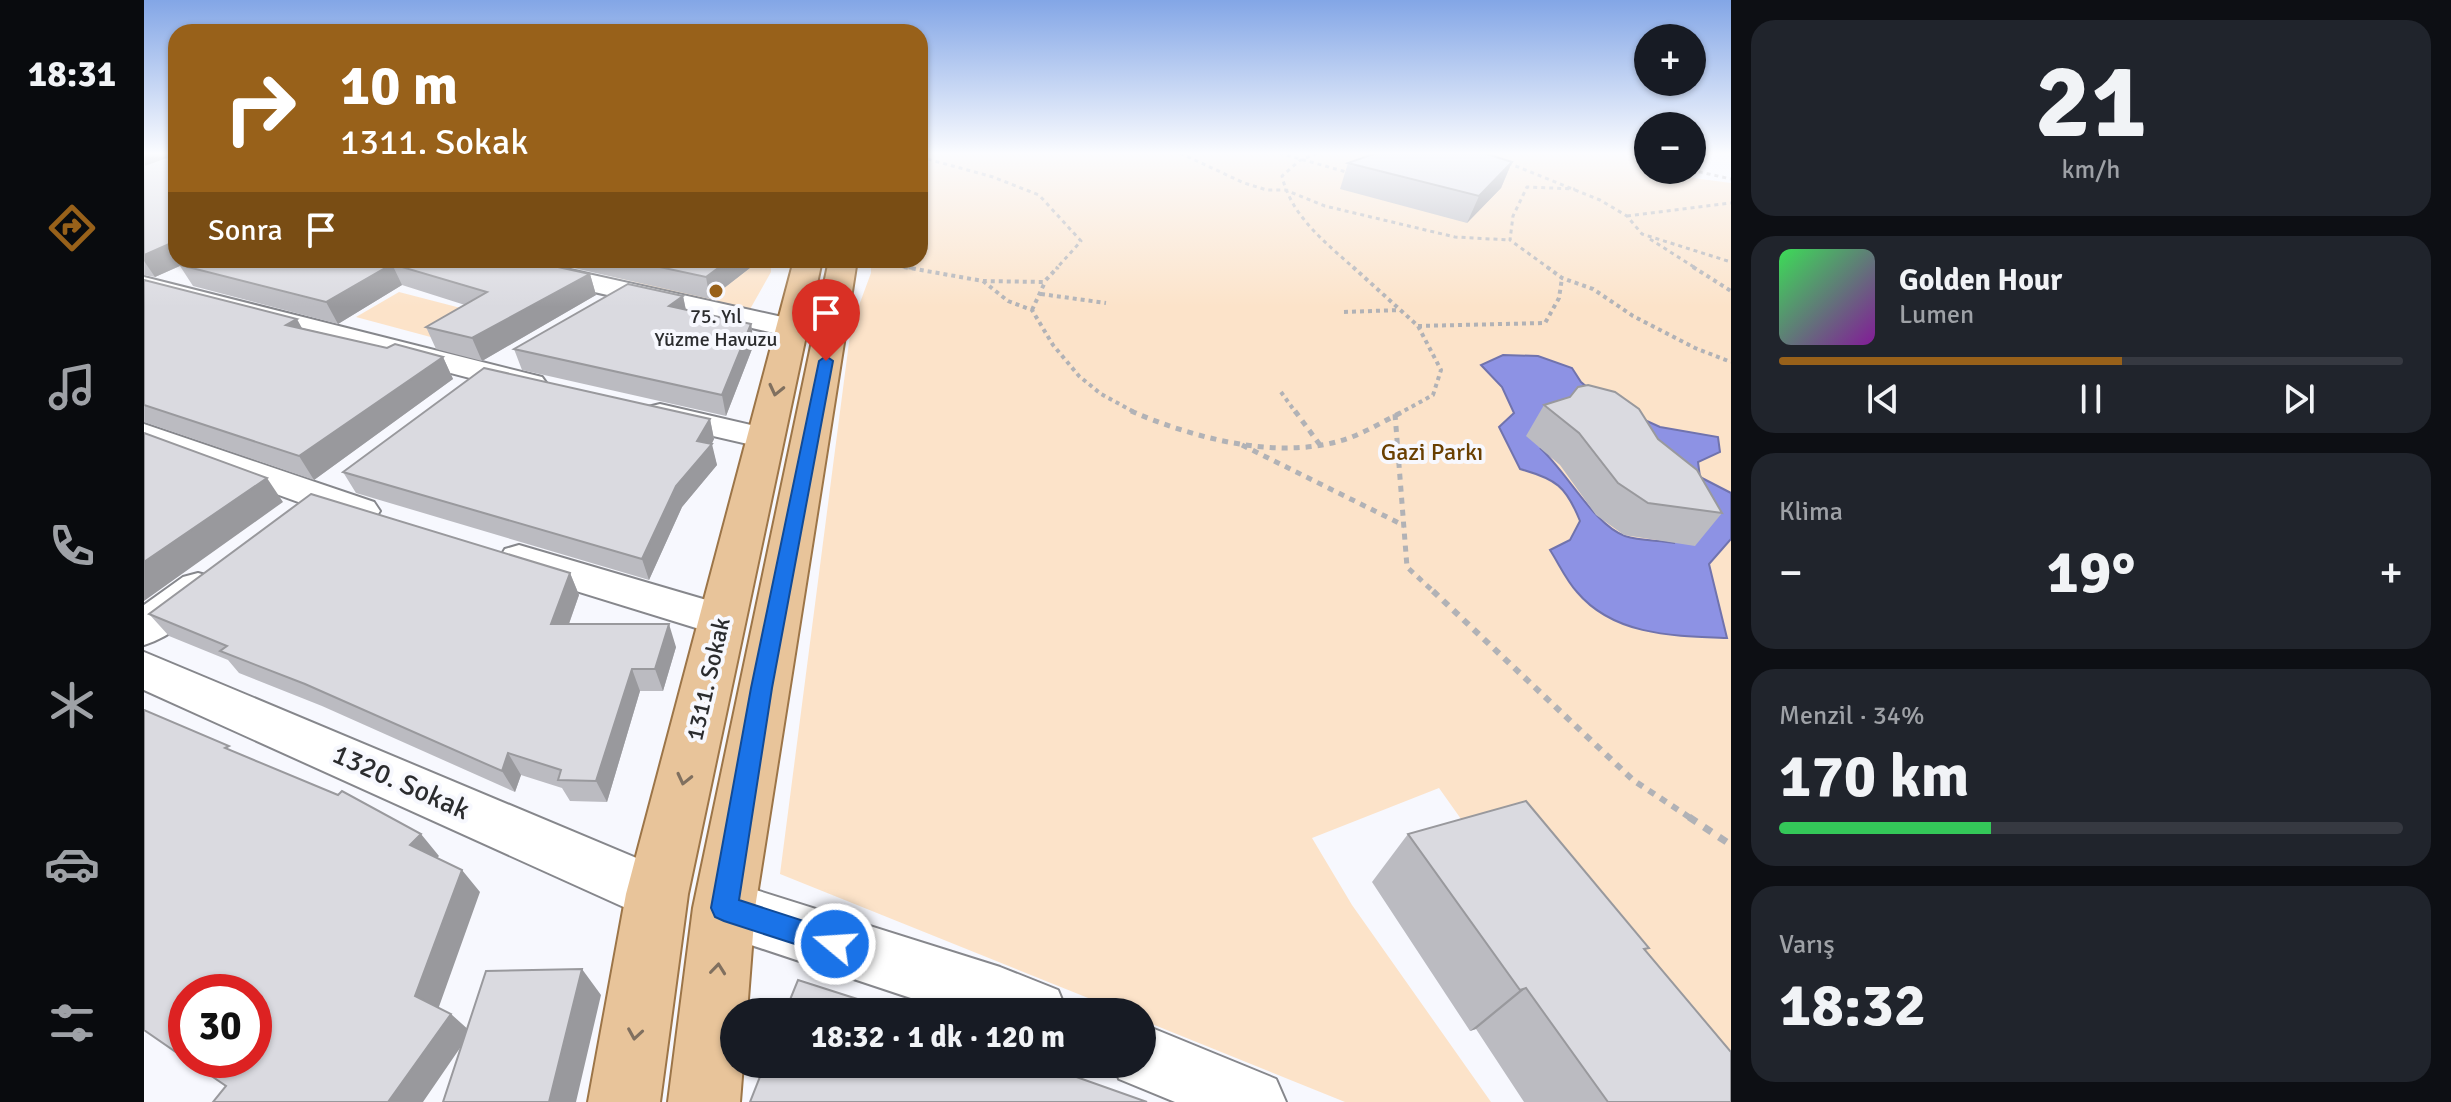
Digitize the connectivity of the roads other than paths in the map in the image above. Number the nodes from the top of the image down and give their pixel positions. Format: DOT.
graph roads {
  1 [pos="522,268"];
  2 [pos="806,268"];
  3 [pos="841,268"];
  4 [pos="196,272"];
  5 [pos="149,290"];
  6 [pos="627,293"];
  7 [pos="590,314"];
  8 [pos="791,328"];
  9 [pos="530,348"];
  10 [pos="486,374"];
  11 [pos="563,392"];
  12 [pos="450,401"];
  13 [pos="625,406"];
  14 [pos="144,434"];
  15 [pos="765,438"];
  16 [pos="354,472"];
  17 [pos="318,498"];
  18 [pos="393,521"];
  19 [pos="284,524"];
  20 [pos="483,548"];
  21 [pos="220,571"];
  22 [pos="722,620"];
  23 [pos="144,628"];
  24 [pos="144,670"];
  25 [pos="657,894"];
  26 [pos="724,908"];
  27 [pos="1002,998"];
  28 [pos="1156,1062"];
  29 [pos="624,1102"];
  30 [pos="704,1102"];
  31 [pos="1253,1102"];
  1 -- 6 [label="street"];
  2 -- 8 [label="main road, 1311. Sokak"];
  3 -- 26 [label="main road"];
  4 -- 5 [label="street"];
  5 -- 10 [label="street"];
  6 -- 7 [label="street"];
  6 -- 8 [label="street"];
  8 -- 15 [label="main road, 1311. Sokak, one-way"];
  9 -- 10 [label="street"];
  10 -- 11 [label="street"];
  10 -- 12 [label="street"];
  13 -- 15 [label="street"];
  14 -- 17 [label="street"];
  15 -- 22 [label="main road, 1311. Sokak"];
  16 -- 17 [label="street"];
  17 -- 18 [label="street"];
  17 -- 19 [label="street"];
  20 -- 22 [label="street"];
  21 -- 23 [label="street"];
  22 -- 25 [label="main road, 1311. Sokak, one-way"];
  24 -- 25 [label="street, 1320. Sokak"];
  25 -- 26 [label="main road"];
  25 -- 29 [label="main road, 1311. Sokak, one-way"];
  26 -- 27 [label="street"];
  30 -- 26 [label="main road, one-way"];
  28 -- 31 [label="street"];
}
